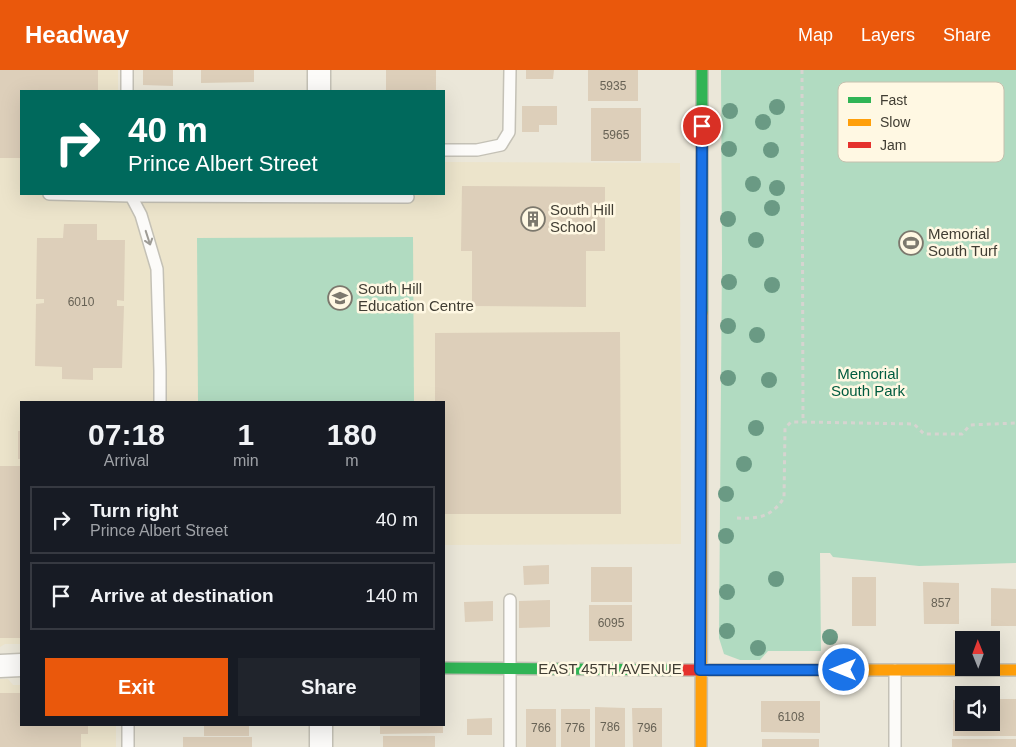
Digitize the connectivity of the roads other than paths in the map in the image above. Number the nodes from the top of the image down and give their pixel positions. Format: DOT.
graph roads {
  1 [pos="127,70"];
  2 [pos="319,70"];
  3 [pos="510,70"];
  4 [pos="702,70"];
  5 [pos="127,90"];
  6 [pos="319,90"];
  7 [pos="445,150"];
  8 [pos="130,195"];
  9 [pos="408,197"];
  10 [pos="160,401"];
  11 [pos="510,600"];
  12 [pos="20,665"];
  13 [pos="0,666"];
  14 [pos="445,668"];
  15 [pos="510,669"];
  16 [pos="700,670"];
  17 [pos="895,670"];
  18 [pos="1016,670"];
  19 [pos="128,726"];
  20 [pos="321,726"];
  21 [pos="128,747"];
  22 [pos="321,747"];
  23 [pos="510,747"];
  24 [pos="701,747"];
  25 [pos="895,747"];
  1 -- 5 [label="lane"];
  2 -- 6 [label="street"];
  3 -- 7 [label="lane"];
  4 -- 16 [label="street"];
  8 -- 9 [label="lane"];
  8 -- 10 [label="lane, one-way"];
  11 -- 15 [label="lane"];
  12 -- 13 [label="street"];
  14 -- 15 [label="street, EAST 45TH AVENUE"];
  15 -- 16 [label="street, EAST 45TH AVENUE"];
  15 -- 23 [label="lane"];
  16 -- 17 [label="street, EAST 45TH AVENUE"];
  16 -- 24 [label="street"];
  17 -- 18 [label="street, EAST 45TH AVENUE"];
  17 -- 25 [label="lane"];
  19 -- 21 [label="lane"];
  20 -- 22 [label="street"];
}
